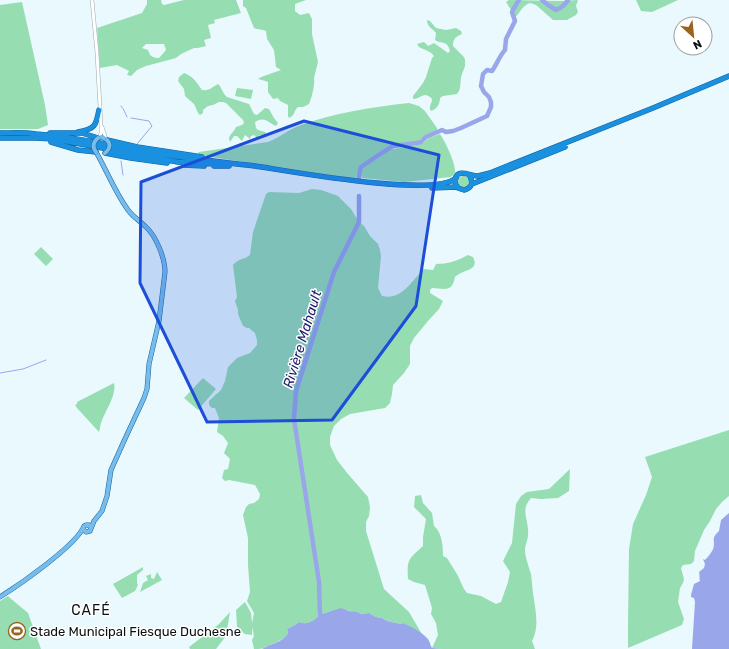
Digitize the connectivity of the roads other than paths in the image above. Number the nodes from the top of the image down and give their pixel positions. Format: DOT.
graph roads {
  1 [pos="92,0"];
  2 [pos="729,77"];
  3 [pos="99,110"];
  4 [pos="101,124"];
  5 [pos="0,133"];
  6 [pos="71,133"];
  7 [pos="36,134"];
  8 [pos="0,138"];
  9 [pos="98,138"];
  10 [pos="106,139"];
  11 [pos="96,152"];
  12 [pos="105,153"];
  13 [pos="102,162"];
  14 [pos="229,164"];
  15 [pos="469,175"];
  16 [pos="456,178"];
  17 [pos="472,184"];
  18 [pos="456,187"];
  19 [pos="0,597"];
  1 -- 3 [label="street"];
  2 -- 15 [label="highway"];
  2 -- 17 [label="highway"];
  3 -- 4 [label="street"];
  3 -- 6 [label="highway"];
  4 -- 9 [label="street"];
  4 -- 10 [label="street"];
  5 -- 7 [label="highway"];
  6 -- 7 [label="highway"];
  6 -- 9 [label="highway"];
  7 -- 14 [label="highway"];
  8 -- 11 [label="highway"];
  8 -- 14 [label="highway"];
  9 -- 10 [label="main road"];
  9 -- 11 [label="main road, bridge"];
  10 -- 12 [label="main road, bridge"];
  10 -- 14 [label="highway"];
  11 -- 12 [label="main road"];
  11 -- 13 [label="main road"];
  12 -- 13 [label="main road"];
  12 -- 14 [label="highway"];
  13 -- 19 [label="main road"];
  14 -- 16 [label="highway"];
  14 -- 18 [label="highway"];
  15 -- 16 [label="highway"];
  15 -- 17 [label="highway"];
  16 -- 18 [label="highway"];
  17 -- 18 [label="highway"];
}
